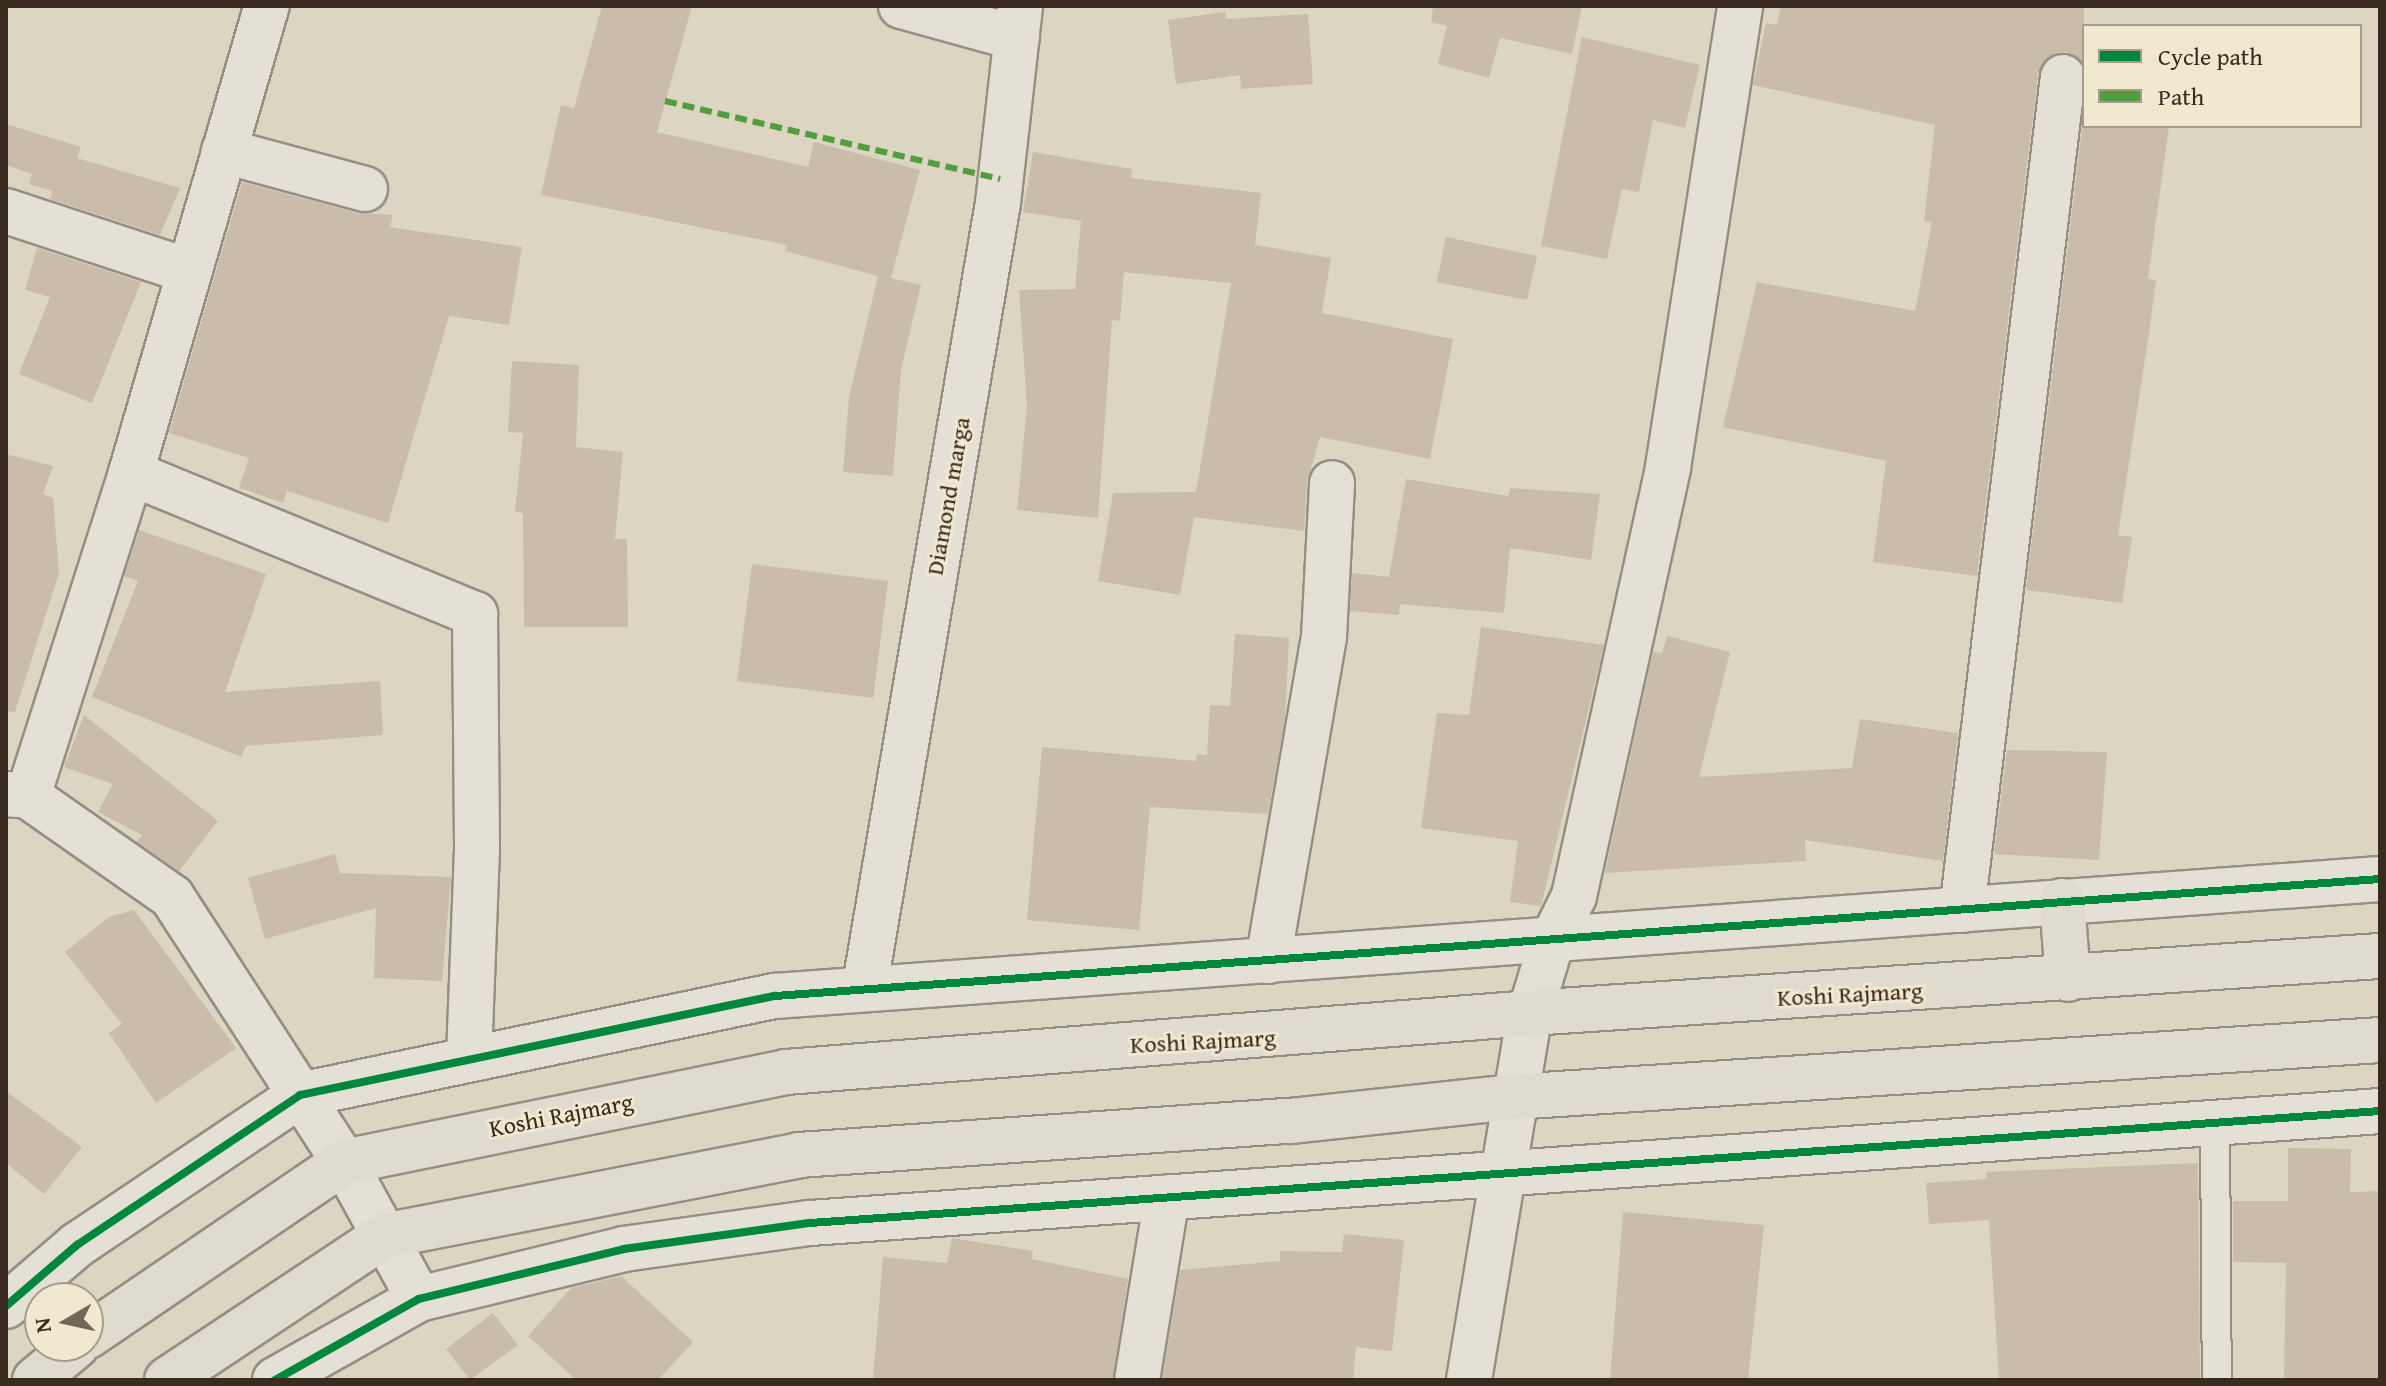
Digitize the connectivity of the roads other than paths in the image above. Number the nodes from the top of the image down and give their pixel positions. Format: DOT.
graph roads {
  1 [pos="267,6"];
  2 [pos="901,6"];
  3 [pos="1740,6"];
  4 [pos="1018,22"];
  5 [pos="2063,77"];
  6 [pos="224,151"];
  7 [pos="365,189"];
  8 [pos="6,211"];
  9 [pos="189,271"];
  10 [pos="131,473"];
  11 [pos="1332,483"];
  12 [pos="17,795"];
  13 [pos="2380,879"];
  14 [pos="2062,901"];
  15 [pos="1962,910"];
  16 [pos="1552,941"];
  17 [pos="2380,956"];
  18 [pos="1268,961"];
  19 [pos="2068,979"];
  20 [pos="865,985"];
  21 [pos="1530,1013"];
  22 [pos="2380,1040"];
  23 [pos="469,1055"];
  24 [pos="300,1095"];
  25 [pos="1513,1097"];
  26 [pos="2380,1111"];
  27 [pos="2215,1124"];
  28 [pos="344,1162"];
  29 [pos="1505,1171"];
  30 [pos="1167,1197"];
  31 [pos="384,1236"];
  32 [pos="419,1299"];
  33 [pos="6,1306"];
  34 [pos="104,1325"];
  35 [pos="57,1362"];
  36 [pos="35,1380"];
  37 [pos="167,1380"];
  38 [pos="275,1380"];
  39 [pos="1137,1380"];
  40 [pos="1469,1380"];
  41 [pos="2217,1380"];
  1 -- 6 [label="street"];
  2 -- 4 [label="street"];
  3 -- 16 [label="street"];
  4 -- 20 [label="street, Diamond marga"];
  5 -- 15 [label="street"];
  6 -- 7 [label="street"];
  6 -- 9 [label="street"];
  8 -- 9 [label="street"];
  9 -- 10 [label="street"];
  10 -- 12 [label="street"];
  10 -- 23 [label="street"];
  11 -- 18 [label="street"];
  12 -- 24 [label="street"];
  13 -- 14 [label="street"];
  14 -- 15 [label="street"];
  14 -- 19 [label="main road"];
  15 -- 16 [label="street"];
  16 -- 18 [label="street"];
  16 -- 21 [label="street"];
  17 -- 19 [label="main road, Koshi Rajmarg"];
  18 -- 20 [label="street"];
  19 -- 21 [label="main road, Koshi Rajmarg"];
  20 -- 23 [label="street"];
  21 -- 25 [label="street"];
  21 -- 28 [label="main road, Koshi Rajmarg"];
  22 -- 25 [label="main road"];
  23 -- 24 [label="street"];
  24 -- 28 [label="street"];
  24 -- 33 [label="street"];
  25 -- 29 [label="street"];
  25 -- 31 [label="main road"];
  26 -- 27 [label="street"];
  27 -- 29 [label="street"];
  27 -- 41 [label="lane"];
  28 -- 31 [label="street"];
  28 -- 34 [label="main road, Koshi Rajmarg"];
  29 -- 30 [label="street"];
  29 -- 40 [label="street"];
  30 -- 32 [label="street"];
  30 -- 39 [label="street"];
  31 -- 32 [label="street"];
  31 -- 37 [label="main road"];
  32 -- 38 [label="street"];
  35 -- 36 [label="main road"];
}
